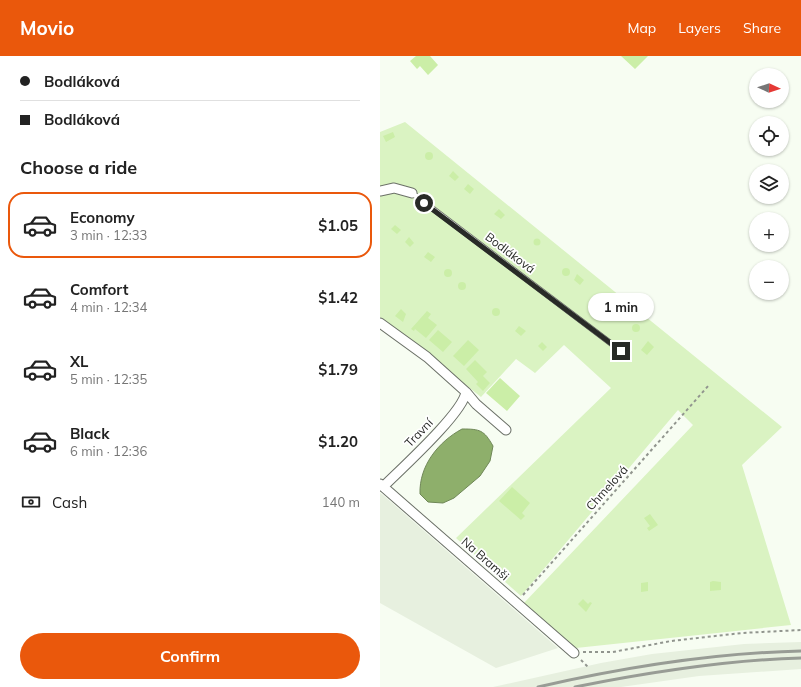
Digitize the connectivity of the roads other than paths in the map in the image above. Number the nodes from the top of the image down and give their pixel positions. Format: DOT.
graph roads {
  1 [pos="380,191"];
  2 [pos="412,193"];
  3 [pos="380,323"];
  4 [pos="621,351"];
  5 [pos="466,392"];
  6 [pos="506,430"];
  7 [pos="382,486"];
  8 [pos="574,653"];
  1 -- 2 [label="street, Bodláková"];
  2 -- 4 [label="lane, Bodláková"];
  3 -- 5 [label="street"];
  5 -- 6 [label="street"];
  5 -- 7 [label="street, Travní"];
  7 -- 8 [label="street, Na Bramši"];
}
